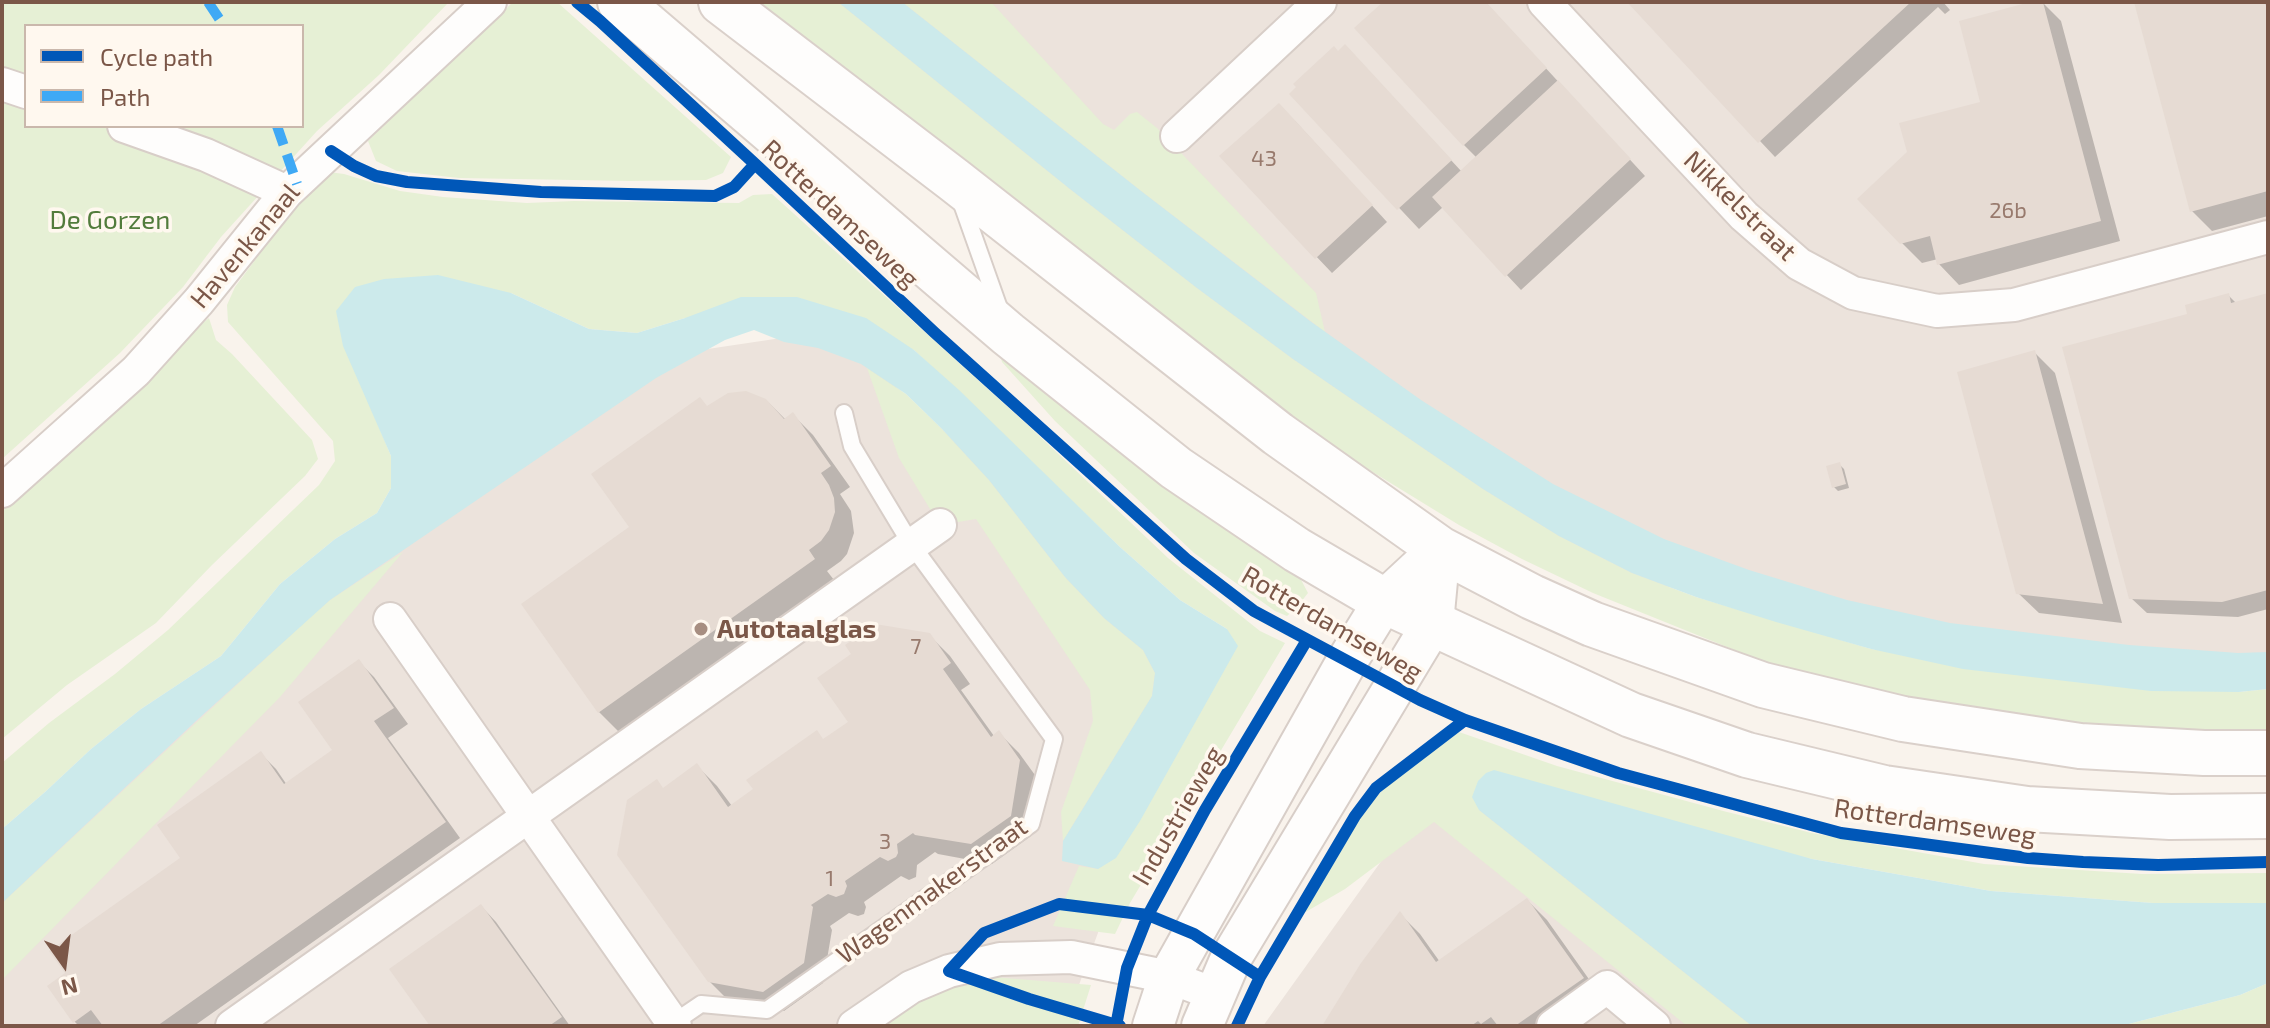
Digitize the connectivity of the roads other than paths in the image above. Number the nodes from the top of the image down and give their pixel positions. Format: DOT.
graph roads {
  1 [pos="490,2"];
  2 [pos="620,2"];
  3 [pos="721,2"];
  4 [pos="1320,2"];
  5 [pos="1544,2"];
  6 [pos="2,84"];
  7 [pos="24,91"];
  8 [pos="130,128"];
  9 [pos="1177,136"];
  10 [pos="954,180"];
  11 [pos="287,192"];
  12 [pos="2268,237"];
  13 [pos="1008,334"];
  14 [pos="844,413"];
  15 [pos="2,491"];
  16 [pos="940,525"];
  17 [pos="911,544"];
  18 [pos="1440,549"];
  19 [pos="1384,601"];
  20 [pos="390,619"];
  21 [pos="1433,623"];
  22 [pos="2268,753"];
  23 [pos="529,815"];
  24 [pos="2268,816"];
  25 [pos="1169,977"];
  26 [pos="1208,1010"];
  27 [pos="674,1024"];
  28 [pos="232,1026"];
  29 [pos="854,1026"];
  30 [pos="1153,1026"];
  31 [pos="1553,1026"];
  32 [pos="1654,1026"];
  1 -- 11 [label="street, Havenkanaal"];
  2 -- 13 [label="main road, Rotterdamseweg"];
  3 -- 10 [label="main road"];
  4 -- 9 [label="street"];
  5 -- 12 [label="street, Nikkelstraat"];
  6 -- 7 [label="street"];
  8 -- 11 [label="street"];
  10 -- 13 [label="lane"];
  10 -- 18 [label="main road"];
  11 -- 15 [label="street, Havenkanaal"];
  13 -- 19 [label="main road, Rotterdamseweg"];
  14 -- 17 [label="lane, Wagenmakerstraat"];
  16 -- 17 [label="street"];
  17 -- 23 [label="street"];
  17 -- 27 [label="lane, Wagenmakerstraat"];
  18 -- 19 [label="street"];
  18 -- 21 [label="street"];
  18 -- 22 [label="main road"];
  19 -- 21 [label="main road, Rotterdamseweg"];
  19 -- 25 [label="street"];
  20 -- 23 [label="street, Wagenmakerstraat"];
  21 -- 24 [label="main road, Rotterdamseweg"];
  21 -- 26 [label="street"];
  23 -- 27 [label="street, Wagenmakerstraat"];
  23 -- 28 [label="street"];
  25 -- 26 [label="street"];
  25 -- 29 [label="street"];
  25 -- 30 [label="street"];
  31 -- 32 [label="street"];
}
